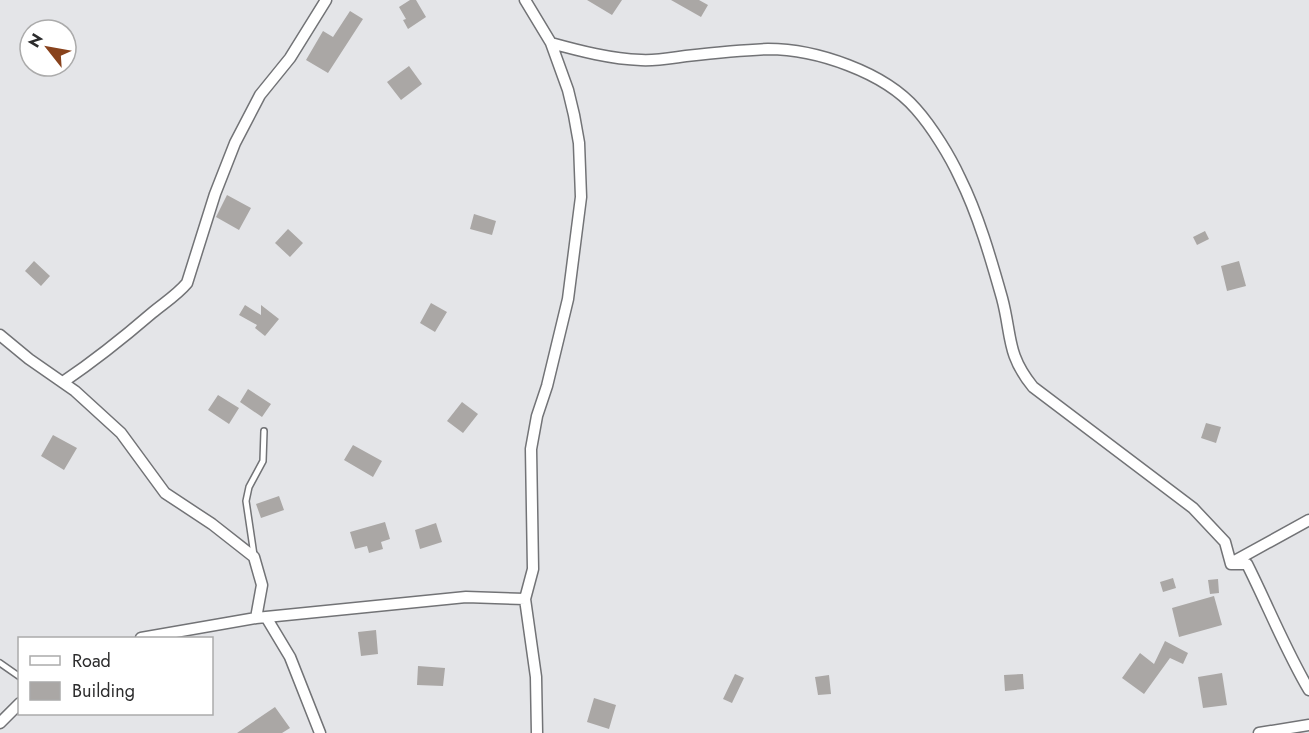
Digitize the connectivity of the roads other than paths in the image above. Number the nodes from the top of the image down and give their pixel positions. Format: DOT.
graph roads {
  1 [pos="326,0"];
  2 [pos="525,0"];
  3 [pos="551,43"];
  4 [pos="0,335"];
  5 [pos="63,382"];
  6 [pos="264,431"];
  7 [pos="1309,520"];
  8 [pos="254,557"];
  9 [pos="1231,564"];
  10 [pos="525,599"];
  11 [pos="261,617"];
  12 [pos="152,637"];
  13 [pos="0,663"];
  14 [pos="18,676"];
  15 [pos="1309,690"];
  16 [pos="18,705"];
  17 [pos="0,723"];
  18 [pos="1309,725"];
  19 [pos="320,733"];
  20 [pos="537,733"];
  21 [pos="1259,733"];
  1 -- 5 [label="street"];
  2 -- 3 [label="street"];
  3 -- 9 [label="street"];
  3 -- 10 [label="street"];
  4 -- 5 [label="street"];
  5 -- 8 [label="street"];
  6 -- 8 [label="lane"];
  7 -- 9 [label="street"];
  8 -- 11 [label="street"];
  9 -- 15 [label="street"];
  10 -- 11 [label="street"];
  10 -- 20 [label="street"];
  11 -- 12 [label="street"];
  11 -- 19 [label="street"];
  13 -- 14 [label="lane"];
  16 -- 17 [label="street"];
  18 -- 21 [label="street"];
}
